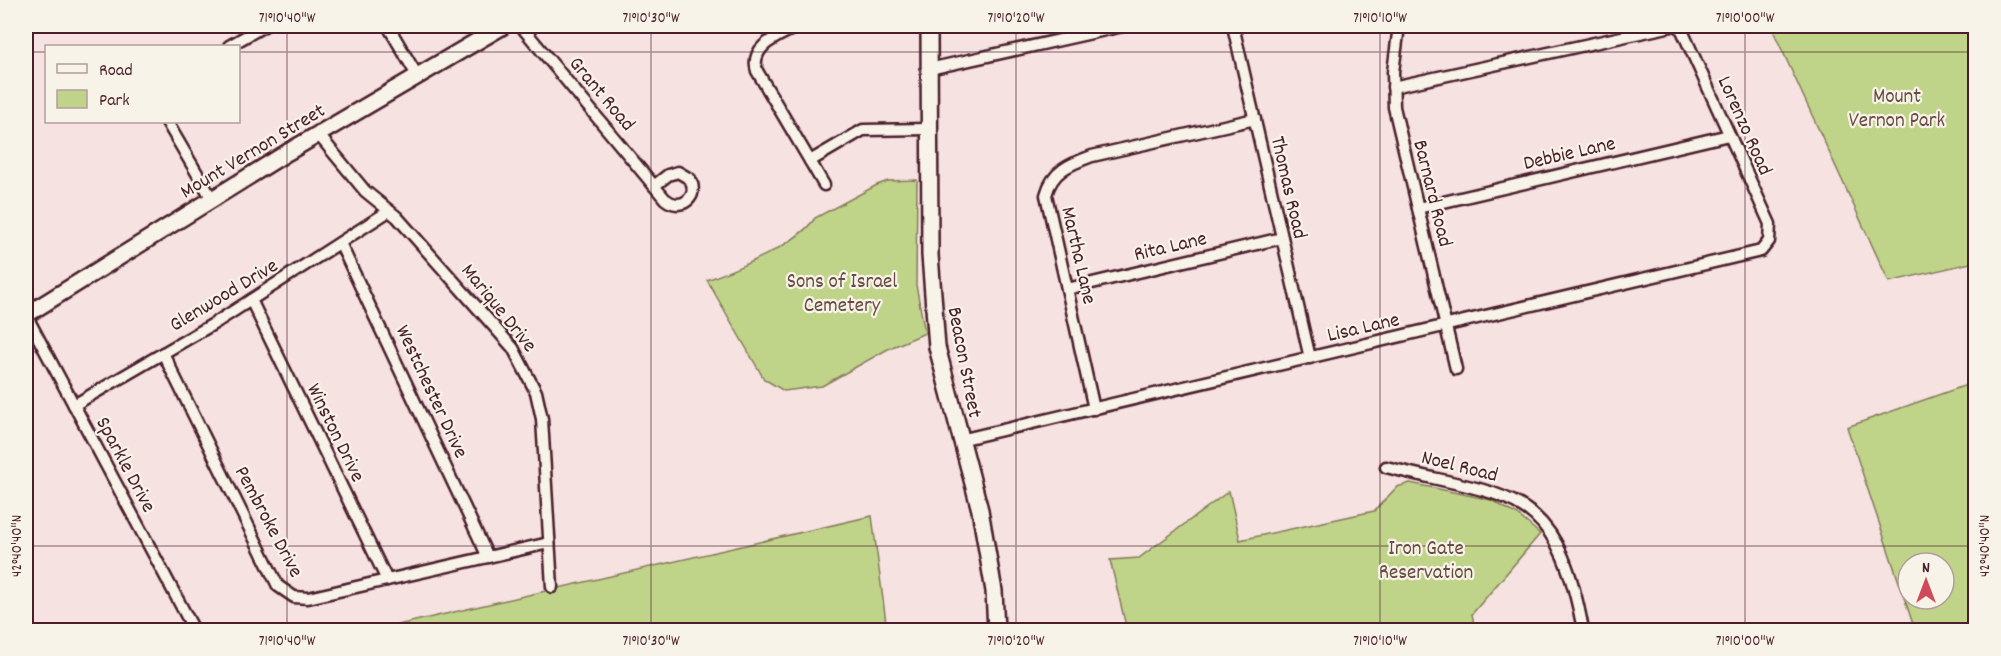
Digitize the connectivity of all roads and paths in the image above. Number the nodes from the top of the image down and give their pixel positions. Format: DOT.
graph roads {
  1 [pos="264,26"];
  2 [pos="388,26"];
  3 [pos="503,26"];
  4 [pos="521,26"];
  5 [pos="798,26"];
  6 [pos="929,26"];
  7 [pos="1123,26"];
  8 [pos="1233,26"];
  9 [pos="1399,26"];
  10 [pos="1672,26"];
  11 [pos="1680,26"];
  12 [pos="231,45"];
  13 [pos="929,69"];
  14 [pos="418,77"];
  15 [pos="1393,87"];
  16 [pos="1254,119"];
  17 [pos="168,123"];
  18 [pos="930,129"];
  19 [pos="318,134"];
  20 [pos="1729,135"];
  21 [pos="810,161"];
  22 [pos="824,185"];
  23 [pos="654,186"];
  24 [pos="212,199"];
  25 [pos="1418,208"];
  26 [pos="389,211"];
  27 [pos="1282,238"];
  28 [pos="1769,241"];
  29 [pos="340,243"];
  30 [pos="1067,289"];
  31 [pos="251,300"];
  32 [pos="26,315"];
  33 [pos="1446,326"];
  34 [pos="163,353"];
  35 [pos="1310,358"];
  36 [pos="1456,369"];
  37 [pos="74,405"];
  38 [pos="1094,409"];
  39 [pos="960,440"];
  40 [pos="1386,467"];
  41 [pos="549,543"];
  42 [pos="488,557"];
  43 [pos="387,580"];
  44 [pos="552,587"];
  45 [pos="194,630"];
  46 [pos="996,630"];
  47 [pos="1583,630"];
  1 -- 12 [label="street"];
  2 -- 14 [label="street"];
  3 -- 14 [label="main road, Mount Vernon Street"];
  4 -- 23 [label="street, Grant Road"];
  5 -- 21 [label="street"];
  6 -- 13 [label="main road, Beacon Street"];
  7 -- 13 [label="street"];
  8 -- 16 [label="street, Thomas Road"];
  9 -- 15 [label="street, Barnard Road"];
  10 -- 15 [label="street"];
  11 -- 20 [label="street, Lorenzo Road"];
  13 -- 18 [label="main road, Beacon Street"];
  14 -- 19 [label="main road, Mount Vernon Street"];
  15 -- 25 [label="street, Barnard Road"];
  16 -- 27 [label="street, Thomas Road"];
  16 -- 30 [label="street, Martha Lane"];
  17 -- 24 [label="street"];
  18 -- 21 [label="street"];
  18 -- 39 [label="main road, Beacon Street"];
  19 -- 24 [label="main road, Mount Vernon Street"];
  19 -- 26 [label="street, Marique Drive"];
  20 -- 25 [label="street, Debbie Lane"];
  20 -- 28 [label="street, Lorenzo Road"];
  21 -- 22 [label="street"];
  24 -- 32 [label="main road, Mount Vernon Street"];
  25 -- 33 [label="street, Barnard Road"];
  26 -- 29 [label="street, Glenwood Drive"];
  26 -- 41 [label="street, Marique Drive"];
  27 -- 30 [label="street, Rita Lane"];
  27 -- 35 [label="street, Thomas Road"];
  28 -- 33 [label="street, Lisa Lane"];
  29 -- 31 [label="street, Glenwood Drive"];
  29 -- 42 [label="street, Westchester Drive"];
  30 -- 38 [label="street, Martha Lane"];
  31 -- 34 [label="street, Glenwood Drive"];
  31 -- 43 [label="street, Winston Drive"];
  32 -- 37 [label="street, Sparkle Drive"];
  33 -- 35 [label="street, Lisa Lane"];
  33 -- 36 [label="street, Barnard Road"];
  34 -- 37 [label="street, Glenwood Drive"];
  34 -- 43 [label="street, Pembroke Drive"];
  35 -- 38 [label="street, Lisa Lane"];
  37 -- 45 [label="street, Sparkle Drive"];
  38 -- 39 [label="street, Lisa Lane"];
  39 -- 46 [label="main road, Beacon Street"];
  40 -- 47 [label="street, Noel Road"];
  41 -- 42 [label="street, Pembroke Drive"];
  41 -- 44 [label="street, Marique Drive"];
  42 -- 43 [label="street, Pembroke Drive"];
}
